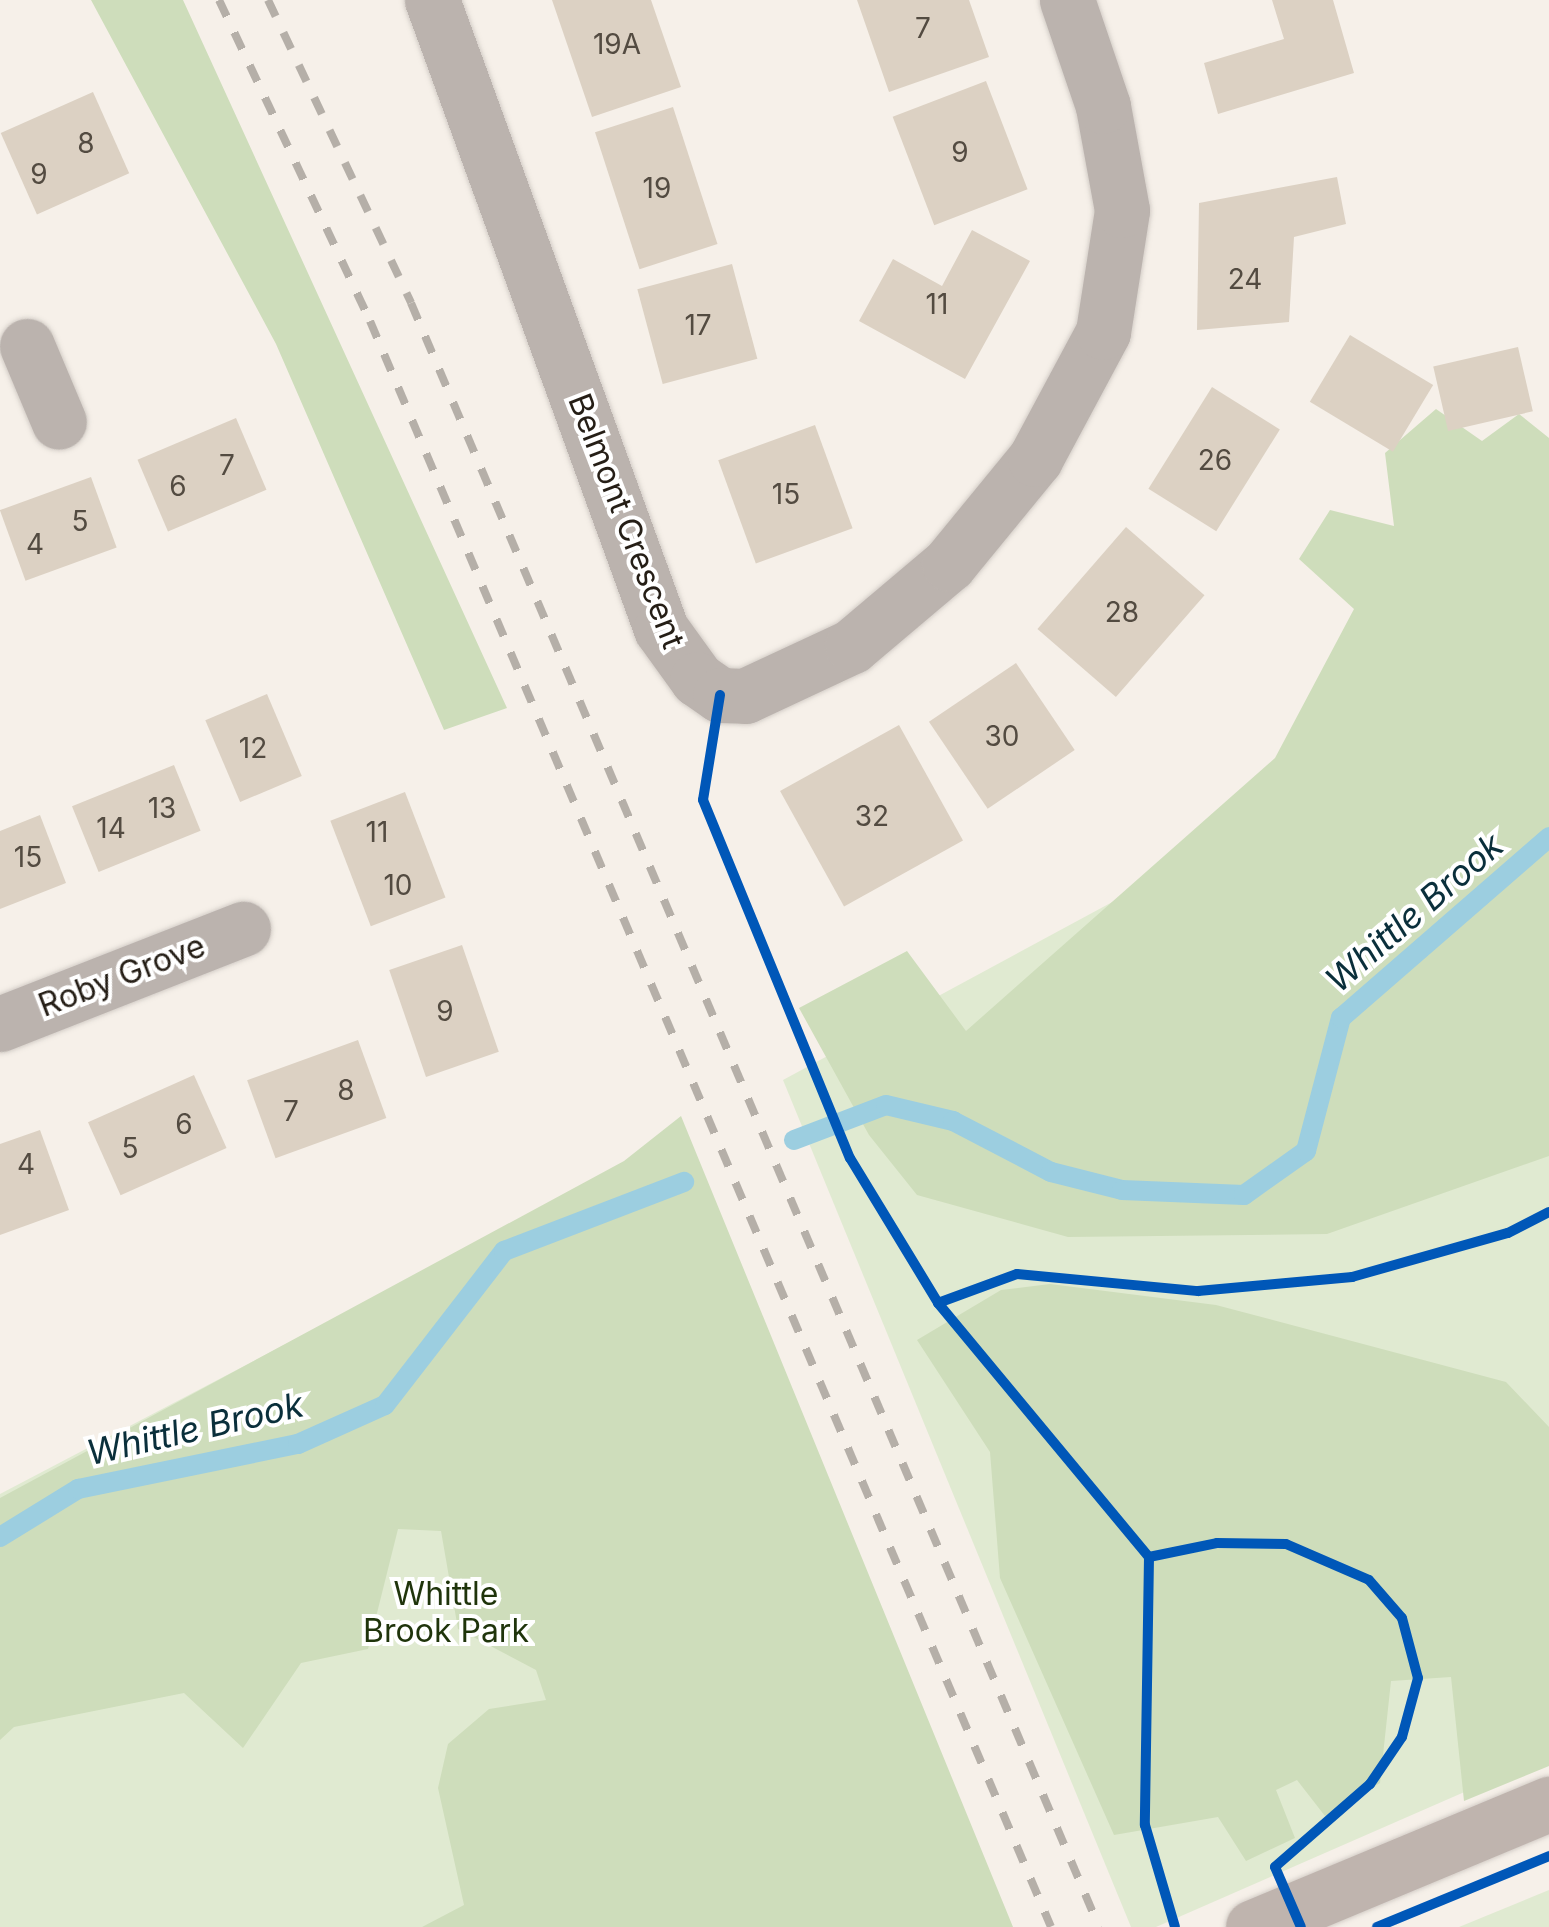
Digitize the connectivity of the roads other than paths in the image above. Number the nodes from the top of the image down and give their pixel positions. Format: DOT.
graph roads {
  1 [pos="432,0"];
  2 [pos="1067,0"];
  3 [pos="242,928"];
  4 [pos="0,1024"];
  5 [pos="1549,1804"];
  6 [pos="1253,1927"];
  1 -- 2 [label="street, Belmont Crescent"];
  3 -- 4 [label="street, Roby Grove"];
  5 -- 6 [label="main road"];
}
